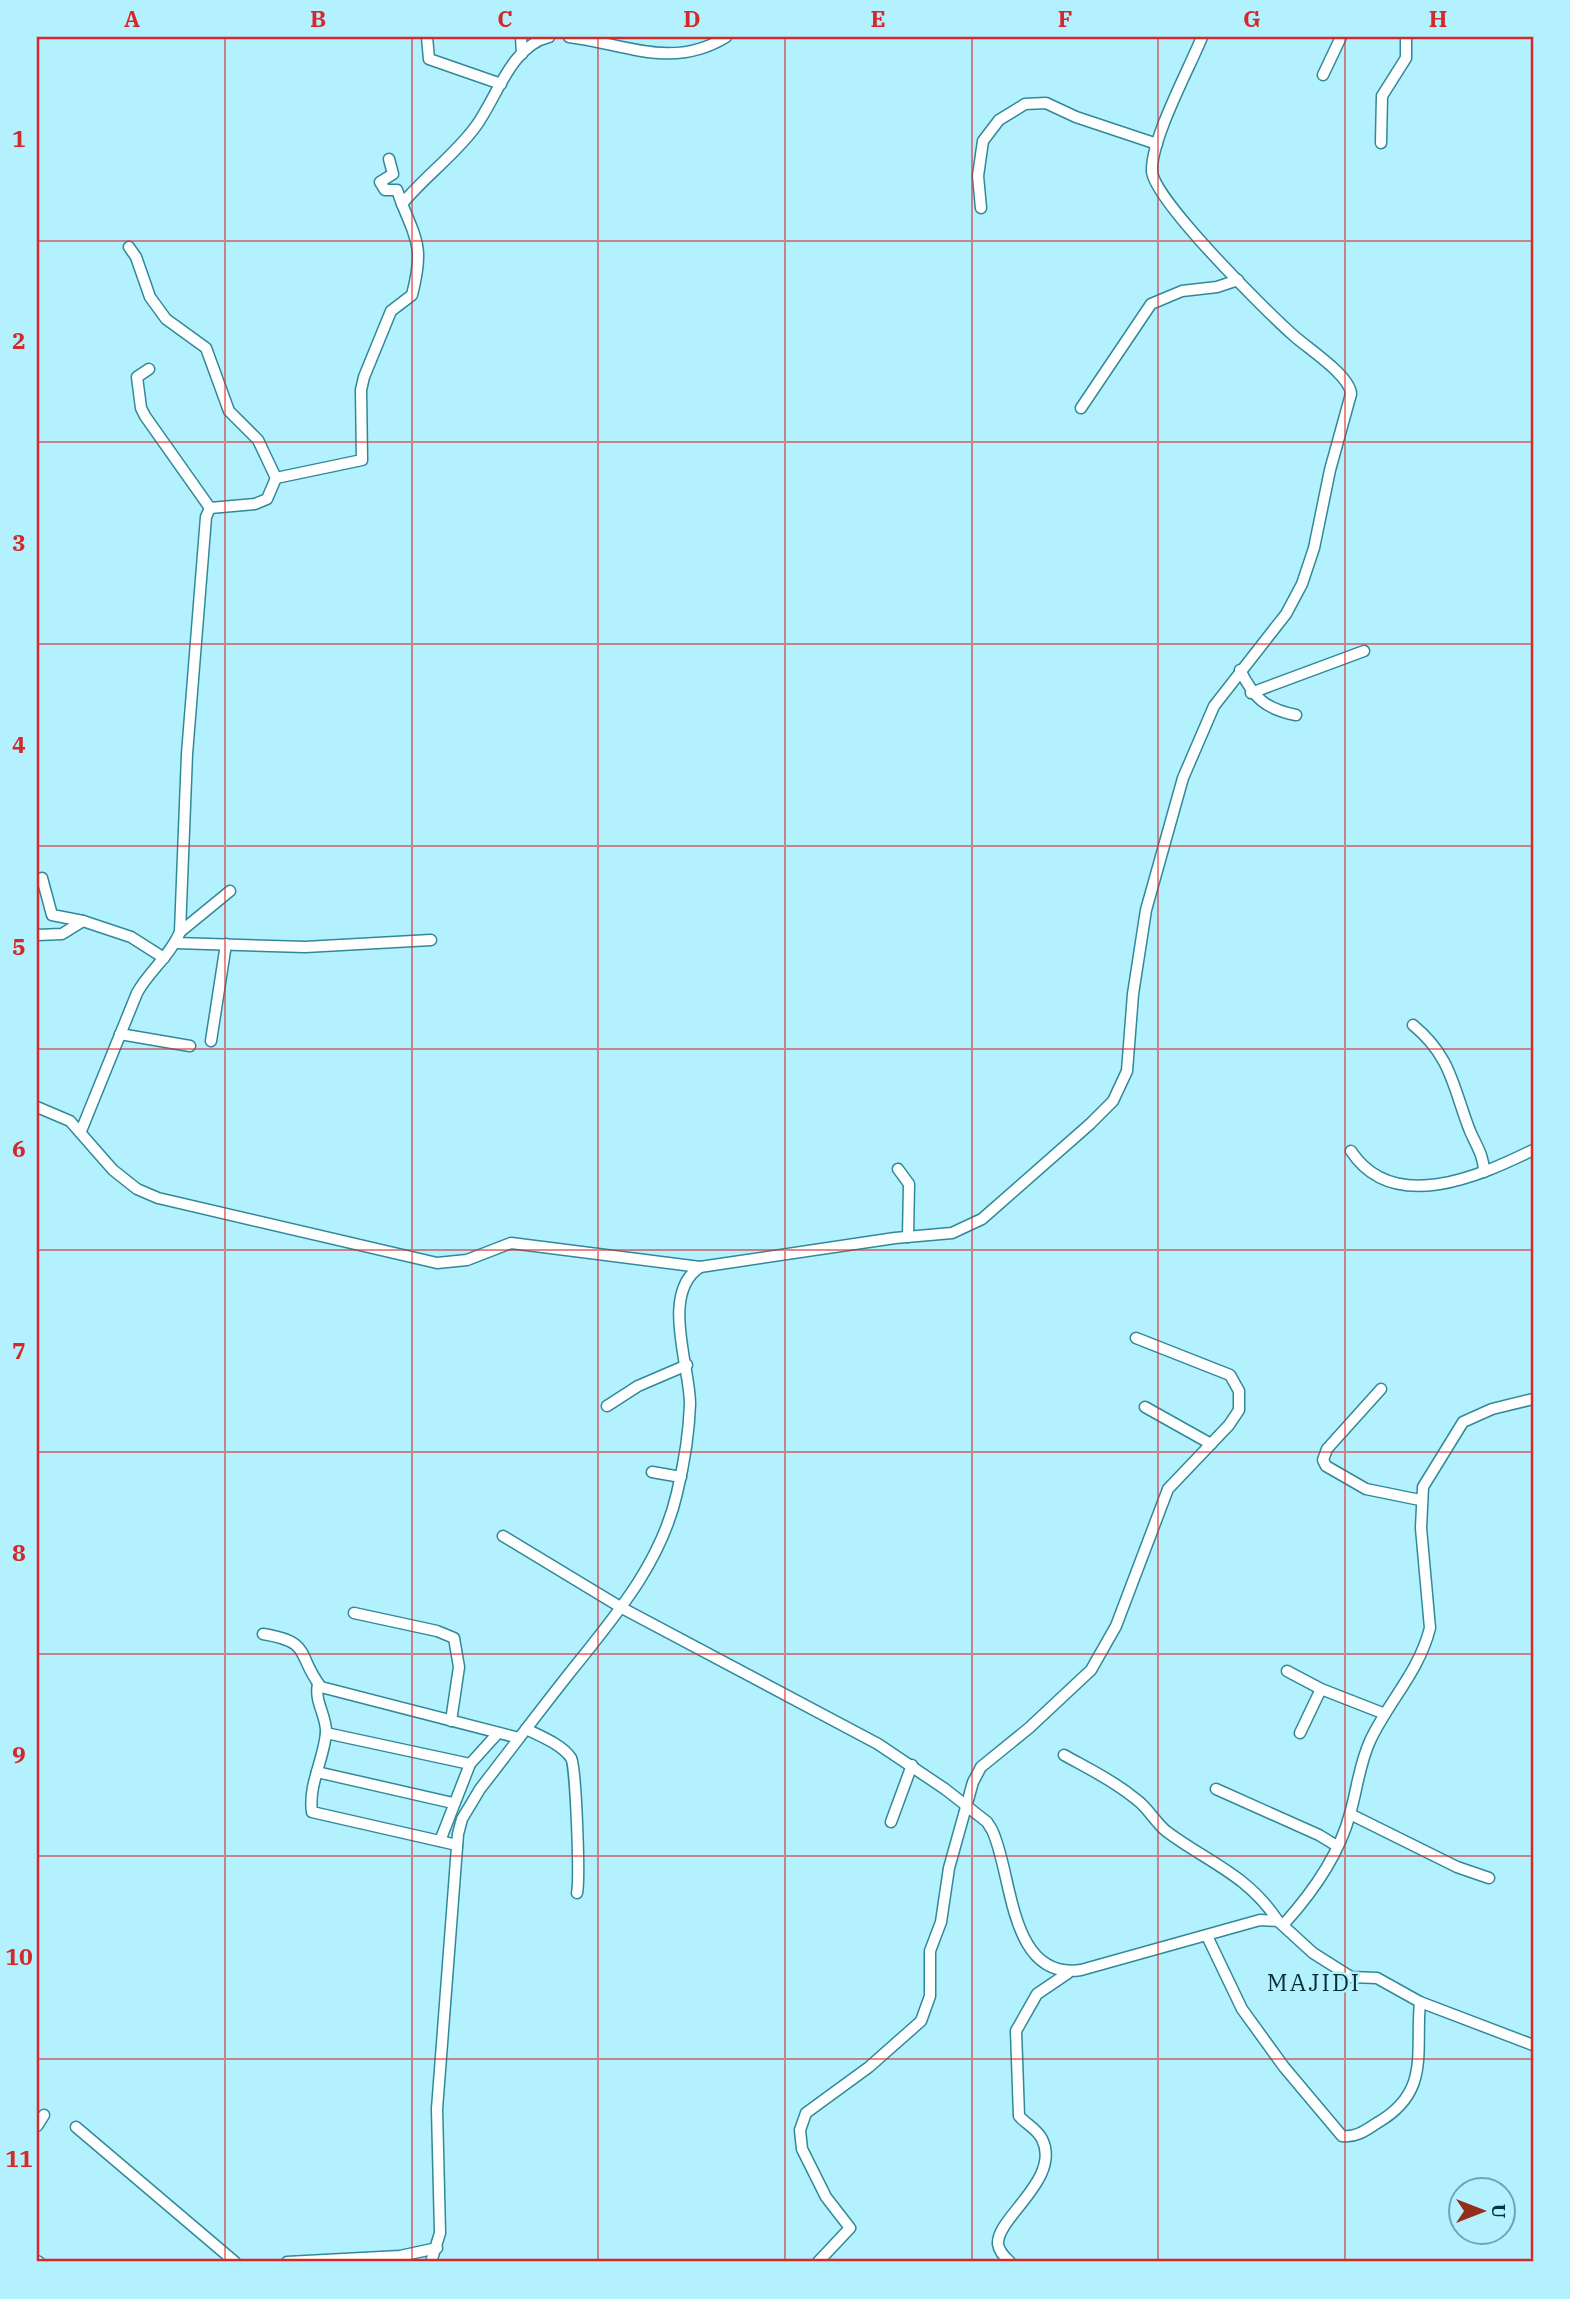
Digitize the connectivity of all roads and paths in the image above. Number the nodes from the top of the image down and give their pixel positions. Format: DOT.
graph roads {
  1 [pos="427,37"];
  2 [pos="521,37"];
  3 [pos="549,37"];
  4 [pos="569,37"];
  5 [pos="726,37"];
  6 [pos="1202,37"];
  7 [pos="1341,37"];
  8 [pos="1405,38"];
  9 [pos="522,54"];
  10 [pos="1323,75"];
  11 [pos="501,84"];
  12 [pos="1381,143"];
  13 [pos="1157,144"];
  14 [pos="389,159"];
  15 [pos="402,204"];
  16 [pos="981,208"];
  17 [pos="129,247"];
  18 [pos="1238,280"];
  19 [pos="149,369"];
  20 [pos="1081,408"];
  21 [pos="276,478"];
  22 [pos="210,508"];
  23 [pos="1364,651"];
  24 [pos="1240,670"];
  25 [pos="1251,693"];
  26 [pos="1296,715"];
  27 [pos="42,878"];
  28 [pos="230,891"];
  29 [pos="83,921"];
  30 [pos="37,935"];
  31 [pos="178,938"];
  32 [pos="431,940"];
  33 [pos="226,944"];
  34 [pos="164,958"];
  35 [pos="1413,1025"];
  36 [pos="120,1034"];
  37 [pos="211,1041"];
  38 [pos="190,1046"];
  39 [pos="37,1107"];
  40 [pos="81,1131"];
  41 [pos="1533,1150"];
  42 [pos="1351,1151"];
  43 [pos="898,1169"];
  44 [pos="1484,1172"];
  45 [pos="908,1237"];
  46 [pos="700,1266"];
  47 [pos="1136,1338"];
  48 [pos="687,1364"];
  49 [pos="1381,1389"];
  50 [pos="1533,1399"];
  51 [pos="607,1406"];
  52 [pos="1145,1406"];
  53 [pos="1210,1444"];
  54 [pos="652,1472"];
  55 [pos="681,1477"];
  56 [pos="1420,1500"];
  57 [pos="503,1536"];
  58 [pos="622,1608"];
  59 [pos="354,1613"];
  60 [pos="263,1634"];
  61 [pos="1287,1671"];
  62 [pos="318,1684"];
  63 [pos="1321,1689"];
  64 [pos="1385,1714"];
  65 [pos="451,1721"];
  66 [pos="526,1729"];
  67 [pos="326,1733"];
  68 [pos="498,1733"];
  69 [pos="1300,1733"];
  70 [pos="519,1738"];
  71 [pos="1064,1755"];
  72 [pos="470,1764"];
  73 [pos="912,1765"];
  74 [pos="317,1772"];
  75 [pos="1216,1789"];
  76 [pos="453,1803"];
  77 [pos="966,1805"];
  78 [pos="1350,1814"];
  79 [pos="891,1822"];
  80 [pos="440,1841"];
  81 [pos="457,1845"];
  82 [pos="1337,1846"];
  83 [pos="1489,1878"];
  84 [pos="578,1893"];
  85 [pos="1281,1922"];
  86 [pos="1207,1936"];
  87 [pos="1070,1972"];
  88 [pos="1420,2002"];
  89 [pos="1533,2045"];
  90 [pos="44,2115"];
  91 [pos="37,2126"];
  92 [pos="76,2127"];
  93 [pos="437,2248"];
  94 [pos="235,2262"];
  95 [pos="287,2262"];
  96 [pos="431,2262"];
  97 [pos="818,2262"];
  98 [pos="1010,2262"];
  1 -- 11 [label="street"];
  2 -- 9 [label="street"];
  3 -- 9 [label="street"];
  4 -- 5 [label="street"];
  6 -- 13 [label="street"];
  7 -- 10 [label="street"];
  8 -- 12 [label="street"];
  9 -- 11 [label="street"];
  11 -- 15 [label="street"];
  13 -- 16 [label="street"];
  13 -- 18 [label="street"];
  14 -- 15 [label="street"];
  15 -- 21 [label="street"];
  17 -- 21 [label="street"];
  18 -- 20 [label="street"];
  18 -- 24 [label="street"];
  19 -- 22 [label="street"];
  21 -- 22 [label="street"];
  22 -- 31 [label="street"];
  23 -- 25 [label="street"];
  24 -- 25 [label="street"];
  24 -- 45 [label="street"];
  25 -- 26 [label="street"];
  27 -- 29 [label="street"];
  28 -- 31 [label="street"];
  29 -- 30 [label="street"];
  29 -- 34 [label="street"];
  31 -- 33 [label="street"];
  31 -- 34 [label="street"];
  32 -- 33 [label="street"];
  33 -- 37 [label="street"];
  34 -- 36 [label="street"];
  35 -- 44 [label="street"];
  36 -- 38 [label="street"];
  36 -- 40 [label="street"];
  39 -- 40 [label="street"];
  40 -- 46 [label="street"];
  41 -- 44 [label="street"];
  42 -- 44 [label="street"];
  43 -- 45 [label="street"];
  45 -- 46 [label="street"];
  46 -- 48 [label="street"];
  47 -- 53 [label="street"];
  48 -- 51 [label="street"];
  48 -- 55 [label="street"];
  49 -- 56 [label="street"];
  50 -- 56 [label="street"];
  52 -- 53 [label="street"];
  53 -- 77 [label="street"];
  54 -- 55 [label="street"];
  55 -- 58 [label="street"];
  56 -- 64 [label="street"];
  57 -- 58 [label="street"];
  58 -- 66 [label="street"];
  58 -- 73 [label="street"];
  59 -- 65 [label="street"];
  60 -- 62 [label="street"];
  61 -- 63 [label="street"];
  62 -- 65 [label="street"];
  62 -- 67 [label="street"];
  63 -- 64 [label="street"];
  63 -- 69 [label="street"];
  64 -- 78 [label="street"];
  65 -- 68 [label="street"];
  66 -- 70 [label="street"];
  66 -- 84 [label="street"];
  67 -- 72 [label="street"];
  67 -- 74 [label="street"];
  68 -- 70 [label="street"];
  68 -- 72 [label="street"];
  70 -- 81 [label="street"];
  71 -- 85 [label="street"];
  72 -- 76 [label="street"];
  73 -- 77 [label="street"];
  73 -- 79 [label="street"];
  74 -- 76 [label="street"];
  74 -- 80 [label="street"];
  75 -- 82 [label="street"];
  76 -- 80 [label="street"];
  77 -- 87 [label="street"];
  77 -- 97 [label="street"];
  78 -- 82 [label="street"];
  78 -- 83 [label="street"];
  80 -- 81 [label="street"];
  81 -- 93 [label="street"];
  82 -- 85 [label="street"];
  85 -- 86 [label="street"];
  85 -- 88 [label="street"];
  86 -- 87 [label="street"];
  86 -- 88 [label="street"];
  87 -- 98 [label="street"];
  88 -- 89 [label="street"];
  90 -- 91 [label="street"];
  92 -- 94 [label="street"];
  93 -- 95 [label="street"];
  93 -- 96 [label="street"];
}
